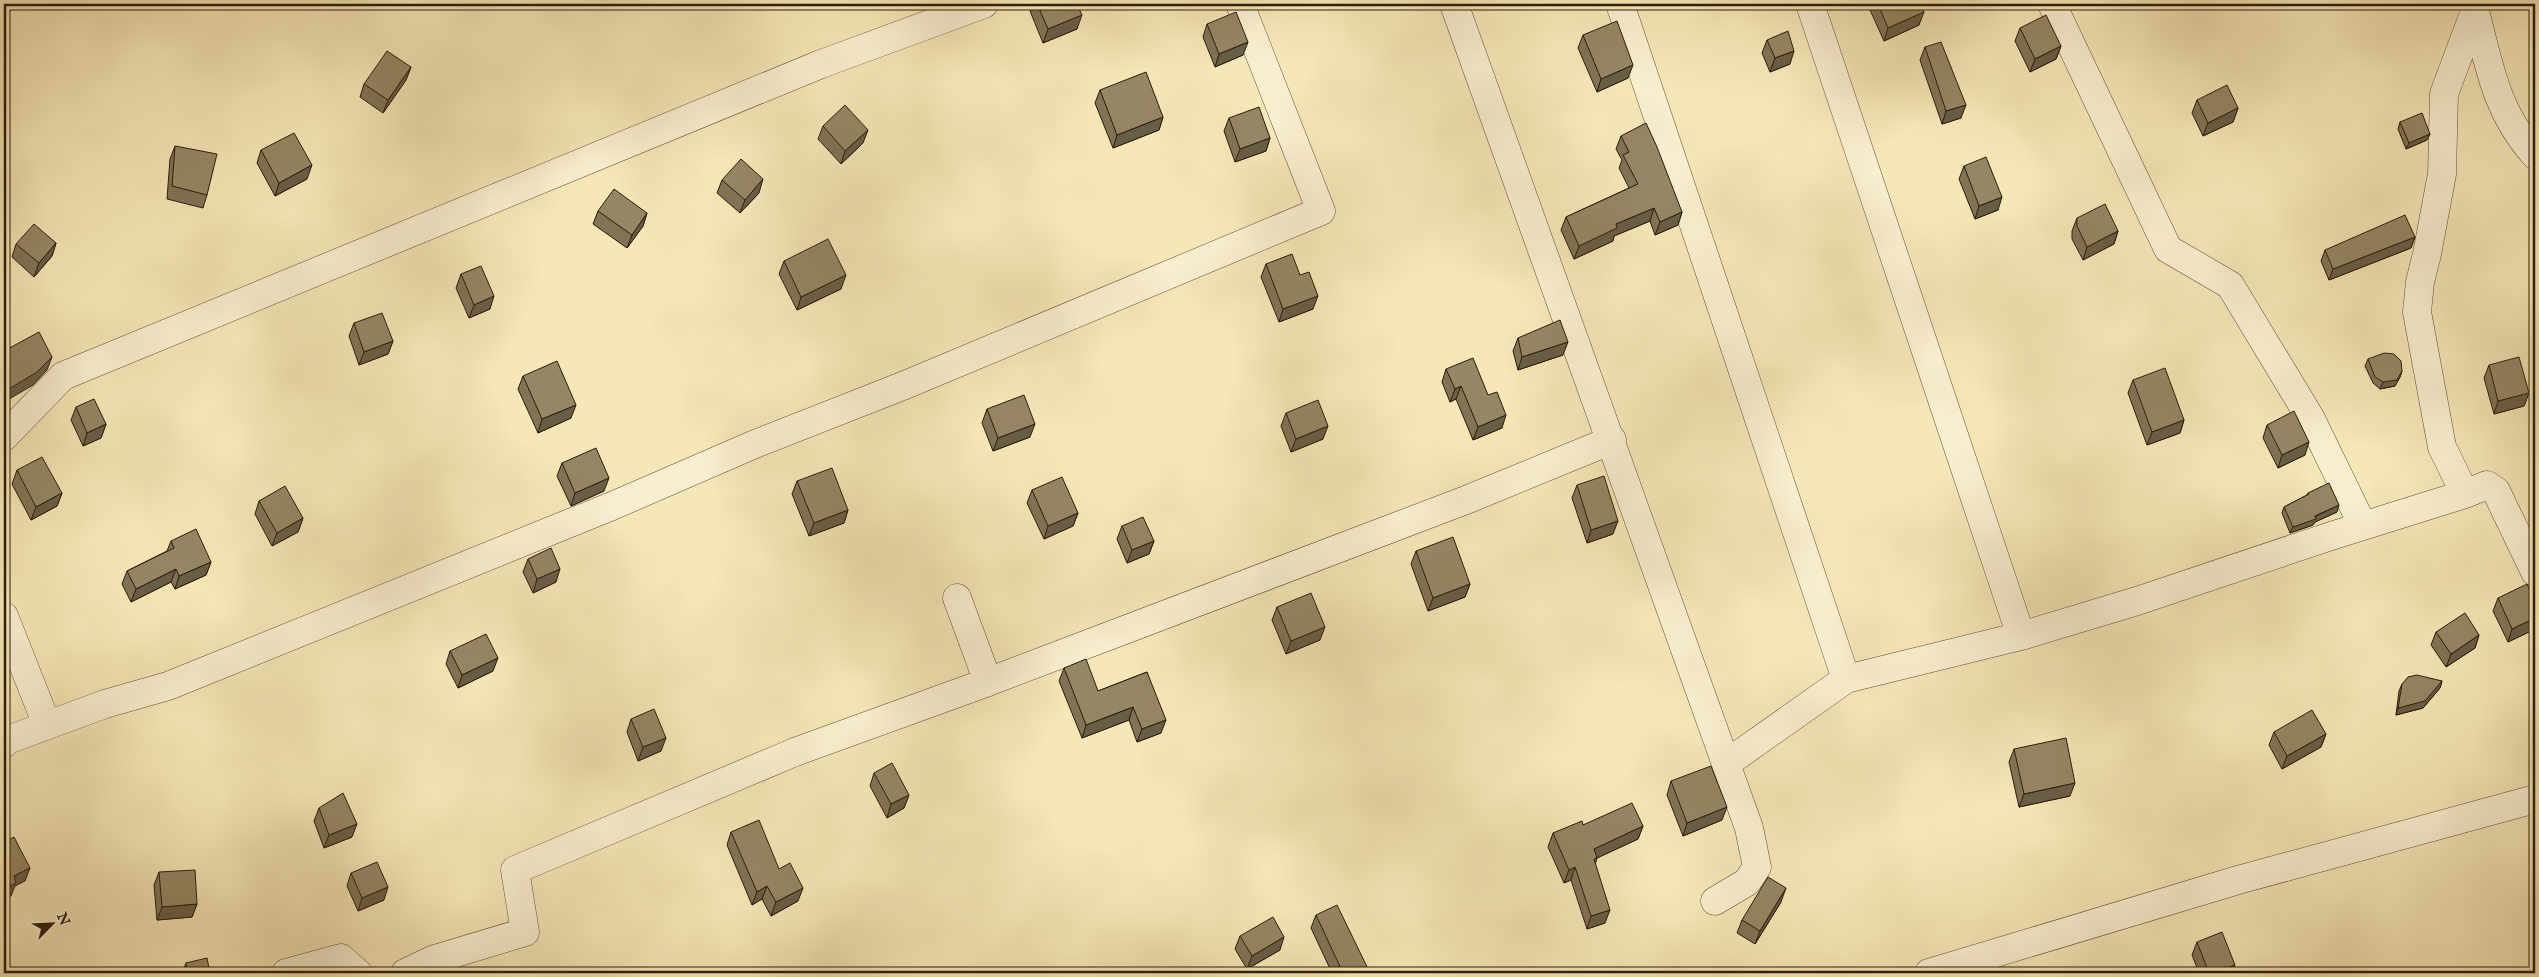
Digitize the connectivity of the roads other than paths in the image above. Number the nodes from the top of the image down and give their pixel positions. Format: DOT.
graph roads {
  1 [pos="984,4"];
  2 [pos="1240,4"];
  3 [pos="1454,4"];
  4 [pos="1620,4"];
  5 [pos="1810,4"];
  6 [pos="2052,4"];
  7 [pos="2475,7"];
  8 [pos="2535,155"];
  9 [pos="4,437"];
  10 [pos="1612,440"];
  11 [pos="2465,494"];
  12 [pos="2363,526"];
  13 [pos="2535,572"];
  14 [pos="957,598"];
  15 [pos="4,616"];
  16 [pos="2021,636"];
  17 [pos="1846,679"];
  18 [pos="988,682"];
  19 [pos="47,726"];
  20 [pos="4,744"];
  21 [pos="1727,763"];
  22 [pos="2535,799"];
  23 [pos="1715,901"];
  24 [pos="286,973"];
  25 [pos="358,973"];
  26 [pos="405,973"];
  27 [pos="1929,973"];
  1 -- 9 [label="street"];
  2 -- 19 [label="street"];
  3 -- 10 [label="street"];
  4 -- 17 [label="street"];
  5 -- 16 [label="street"];
  6 -- 12 [label="street"];
  7 -- 8 [label="street"];
  7 -- 11 [label="street"];
  10 -- 18 [label="street"];
  10 -- 21 [label="street"];
  11 -- 12 [label="street"];
  11 -- 13 [label="street"];
  12 -- 16 [label="street"];
  14 -- 18 [label="street"];
  15 -- 19 [label="street"];
  16 -- 17 [label="street"];
  17 -- 21 [label="street"];
  18 -- 26 [label="street"];
  19 -- 20 [label="street"];
  21 -- 23 [label="street"];
  22 -- 27 [label="street"];
  24 -- 25 [label="street"];
}
